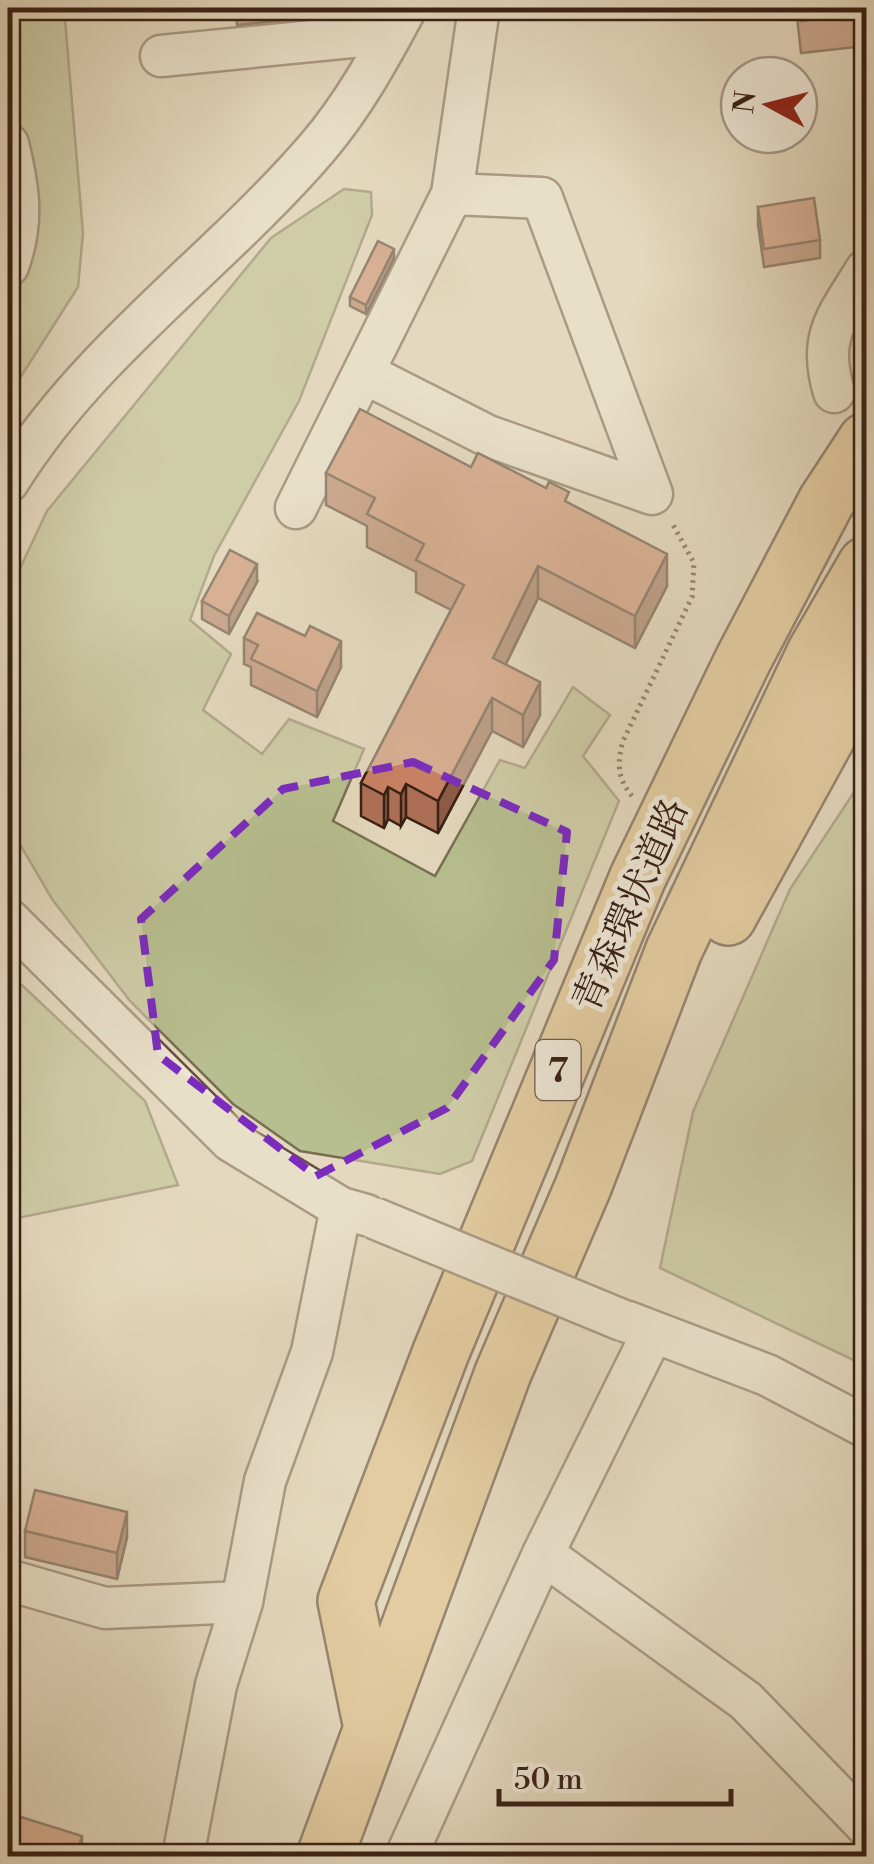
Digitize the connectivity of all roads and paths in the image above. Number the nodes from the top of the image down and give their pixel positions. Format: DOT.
graph roads {
  1 [pos="479,8"];
  2 [pos="399,20"];
  3 [pos="160,56"];
  4 [pos="8,145"];
  5 [pos="452,194"];
  6 [pos="8,266"];
  7 [pos="866,270"];
  8 [pos="364,373"];
  9 [pos="834,392"];
  10 [pos="866,441"];
  11 [pos="8,482"];
  12 [pos="652,494"];
  13 [pos="296,508"];
  14 [pos="866,565"];
  15 [pos="866,666"];
  16 [pos="643,810"];
  17 [pos="8,920"];
  18 [pos="583,1187"];
  19 [pos="358,1213"];
  20 [pos="639,1326"];
  21 [pos="866,1428"];
  22 [pos="543,1554"];
  23 [pos="8,1580"];
  24 [pos="242,1602"];
  25 [pos="372,1728"];
  26 [pos="866,1825"];
  27 [pos="183,1856"];
  28 [pos="325,1856"];
  29 [pos="406,1856"];
  1 -- 5 [label="street"];
  2 -- 3 [label="street"];
  2 -- 11 [label="street"];
  4 -- 6 [label="street"];
  5 -- 8 [label="street"];
  5 -- 12 [label="street"];
  7 -- 9 [label="street"];
  8 -- 12 [label="street"];
  8 -- 13 [label="street"];
  10 -- 25 [label="highway, 青森環状道路 / 7"];
  12 -- 16 [label="path"];
  14 -- 18 [label="highway, 青森環状道路 / 7"];
  15 -- 18 [label="highway"];
  17 -- 19 [label="street"];
  18 -- 25 [label="highway, 青森環状道路 / 7"];
  19 -- 20 [label="street, bridge"];
  19 -- 24 [label="street"];
  20 -- 21 [label="street"];
  20 -- 22 [label="street"];
  22 -- 26 [label="street"];
  22 -- 29 [label="street"];
  23 -- 24 [label="street"];
  24 -- 27 [label="street"];
  25 -- 28 [label="highway, 青森環状道路 / 7"];
}
